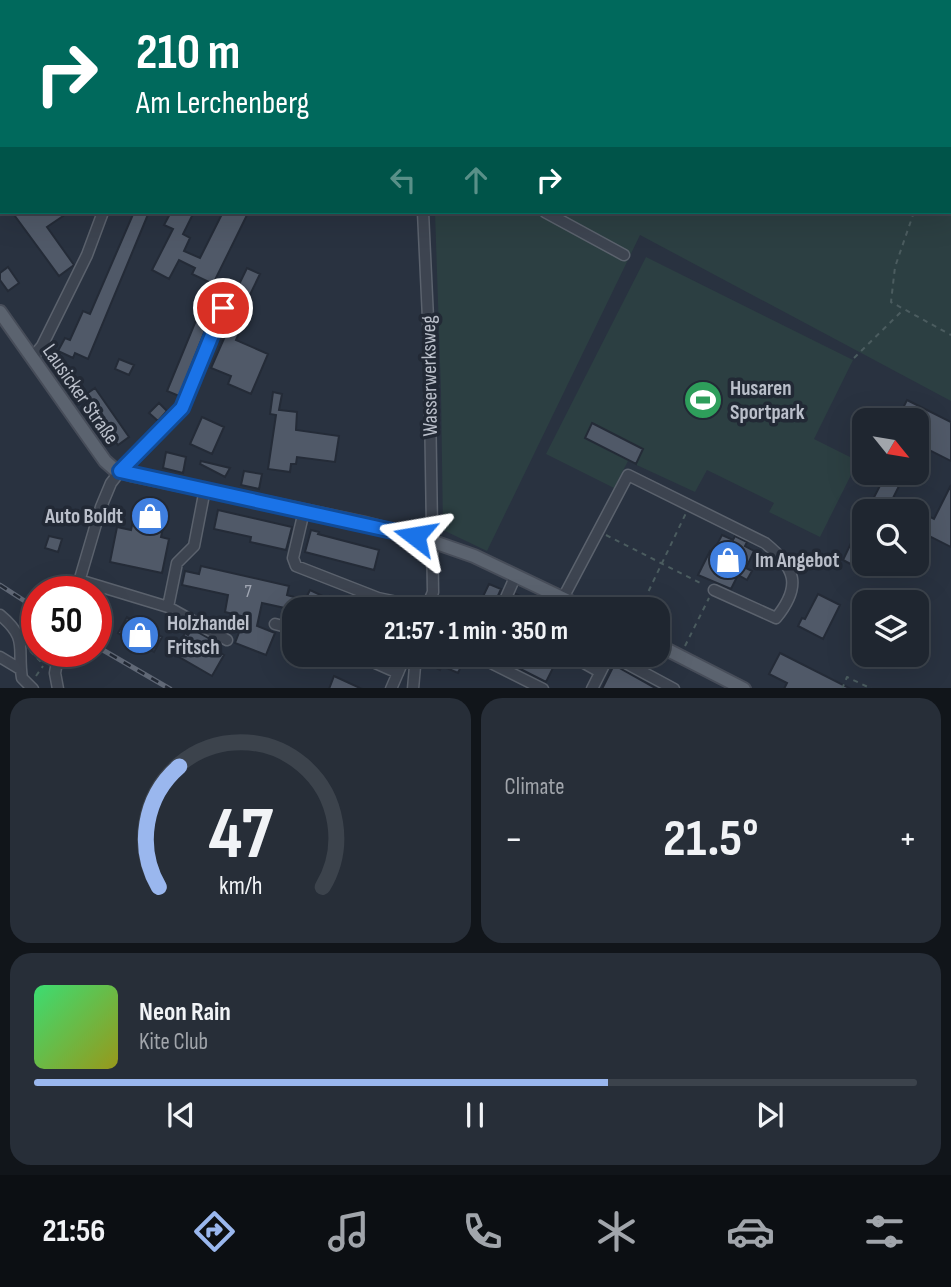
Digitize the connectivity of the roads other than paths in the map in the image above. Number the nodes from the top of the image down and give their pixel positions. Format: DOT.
graph roads {
  1 [pos="102,214"];
  2 [pos="423,214"];
  3 [pos="549,214"];
  4 [pos="624,255"];
  5 [pos="223,308"];
  6 [pos="0,312"];
  7 [pos="32,358"];
  8 [pos="120,471"];
  9 [pos="205,489"];
  10 [pos="304,511"];
  11 [pos="431,541"];
  12 [pos="516,575"];
  13 [pos="80,576"];
  14 [pos="112,590"];
  15 [pos="713,590"];
  16 [pos="375,597"];
  17 [pos="431,597"];
  18 [pos="506,597"];
  19 [pos="561,597"];
  20 [pos="564,597"];
  21 [pos="168,607"];
  22 [pos="0,615"];
  23 [pos="275,624"];
  24 [pos="282,626"];
  25 [pos="227,640"];
  26 [pos="670,651"];
  27 [pos="0,657"];
  28 [pos="56,667"];
  29 [pos="384,667"];
  30 [pos="401,667"];
  31 [pos="415,667"];
  32 [pos="500,667"];
  33 [pos="591,667"];
  34 [pos="603,667"];
  35 [pos="633,667"];
  36 [pos="20,669"];
  37 [pos="600,672"];
  38 [pos="398,673"];
  39 [pos="31,687"];
  40 [pos="58,688"];
  41 [pos="391,688"];
  42 [pos="413,688"];
  43 [pos="543,688"];
  44 [pos="592,688"];
  45 [pos="674,688"];
  46 [pos="744,688"];
  1 -- 7 [label="street"];
  2 -- 11 [label="street, Wasserwerksweg"];
  3 -- 4 [label="street"];
  5 -- 8 [label="street"];
  6 -- 7 [label="main road, Lausicker Straße"];
  7 -- 8 [label="main road, Lausicker Straße"];
  8 -- 9 [label="main road, Lausicker Straße"];
  8 -- 13 [label="street"];
  9 -- 10 [label="main road, Lausicker Straße"];
  9 -- 21 [label="street"];
  10 -- 11 [label="main road, Lausicker Straße"];
  10 -- 16 [label="street"];
  11 -- 12 [label="main road, Lausicker Straße"];
  11 -- 17 [label="street, Wasserwerksweg"];
  12 -- 18 [label="street"];
  12 -- 19 [label="main road, Lausicker Straße"];
  14 -- 21 [label="street"];
  15 -- 20 [label="street"];
  21 -- 25 [label="street"];
  22 -- 36 [label="street"];
  23 -- 24 [label="street"];
  26 -- 46 [label="main road"];
  27 -- 36 [label="street"];
  28 -- 40 [label="street"];
  29 -- 38 [label="street"];
  30 -- 38 [label="street"];
  31 -- 42 [label="street"];
  32 -- 43 [label="street"];
  33 -- 37 [label="street"];
  34 -- 37 [label="street"];
  35 -- 45 [label="street"];
  36 -- 39 [label="street"];
  37 -- 44 [label="street"];
  38 -- 41 [label="street"];
}
